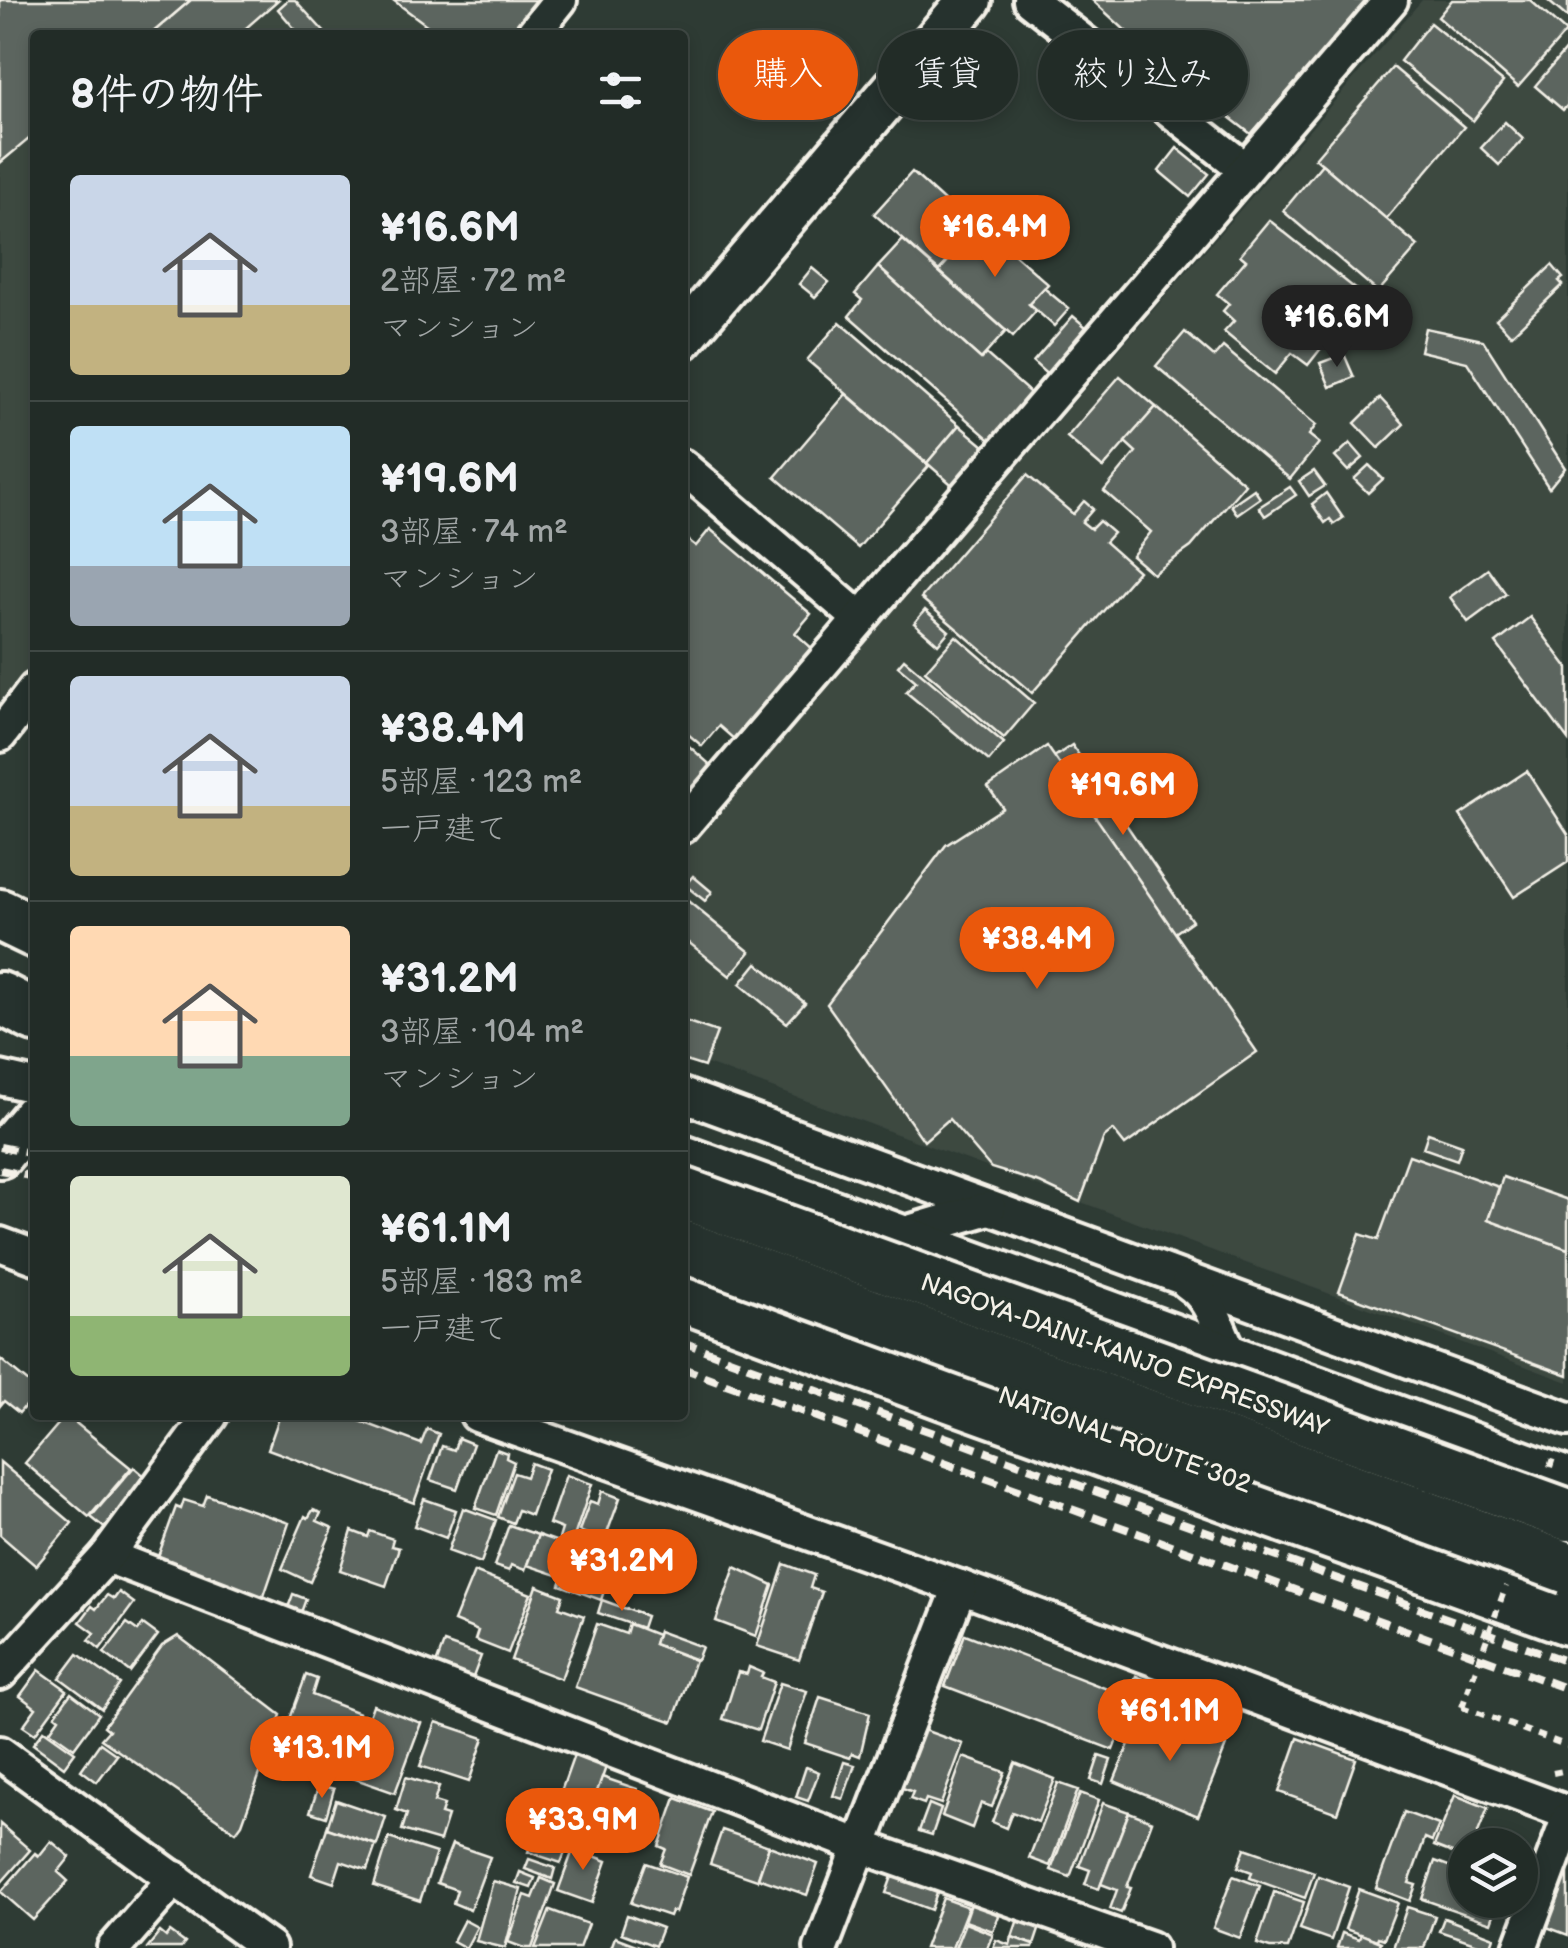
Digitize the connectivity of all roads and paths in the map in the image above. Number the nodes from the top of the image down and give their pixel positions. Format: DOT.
graph roads {
  1 [pos="560,0"];
  2 [pos="970,0"];
  3 [pos="1030,0"];
  4 [pos="1391,0"];
  5 [pos="536,30"];
  6 [pos="1244,168"];
  7 [pos="688,331"];
  8 [pos="688,471"];
  9 [pos="860,618"];
  10 [pos="30,695"];
  11 [pos="0,735"];
  12 [pos="688,821"];
  13 [pos="0,882"];
  14 [pos="30,897"];
  15 [pos="0,915"];
  16 [pos="30,930"];
  17 [pos="0,972"];
  18 [pos="30,987"];
  19 [pos="0,998"];
  20 [pos="30,1013"];
  21 [pos="0,1019"];
  22 [pos="30,1033"];
  23 [pos="0,1078"];
  24 [pos="30,1085"];
  25 [pos="688,1097"];
  26 [pos="30,1121"];
  27 [pos="0,1156"];
  28 [pos="688,1162"];
  29 [pos="688,1194"];
  30 [pos="990,1208"];
  31 [pos="892,1237"];
  32 [pos="0,1244"];
  33 [pos="688,1248"];
  34 [pos="30,1254"];
  35 [pos="1180,1277"];
  36 [pos="690,1293"];
  37 [pos="1239,1364"];
  38 [pos="207,1420"];
  39 [pos="491,1420"];
  40 [pos="1568,1420"];
  41 [pos="1568,1484"];
  42 [pos="1568,1514"];
  43 [pos="107,1556"];
  44 [pos="1568,1568"];
  45 [pos="960,1588"];
  46 [pos="1568,1600"];
  47 [pos="1568,1619"];
  48 [pos="0,1674"];
  49 [pos="1462,1708"];
  50 [pos="1568,1746"];
  51 [pos="0,1753"];
  52 [pos="1568,1816"];
  53 [pos="860,1846"];
  54 [pos="174,1878"];
  55 [pos="114,1948"];
  56 [pos="269,1948"];
  57 [pos="821,1948"];
  58 [pos="1150,1948"];
  59 [pos="1520,1948"];
  1 -- 5 [label="street"];
  2 -- 7 [label="main road"];
  3 -- 6 [label="street"];
  4 -- 6 [label="street"];
  6 -- 9 [label="street"];
  8 -- 9 [label="street"];
  9 -- 12 [label="street"];
  10 -- 11 [label="street"];
  13 -- 14 [label="highway"];
  15 -- 16 [label="highway"];
  17 -- 18 [label="highway"];
  19 -- 20 [label="highway"];
  21 -- 22 [label="highway"];
  23 -- 24 [label="street"];
  25 -- 30 [label="street"];
  26 -- 27 [label="main road"];
  28 -- 31 [label="highway"];
  29 -- 42 [label="highway, NAGOYA-DAINI-KANJO EXPRESSWAY, bridge"];
  30 -- 31 [label="street"];
  30 -- 35 [label="street"];
  31 -- 37 [label="highway"];
  32 -- 34 [label="street"];
  33 -- 44 [label="highway, NAGOYA-DAINI-KANJO EXPRESSWAY, bridge"];
  35 -- 37 [label="street"];
  35 -- 40 [label="street"];
  36 -- 46 [label="highway, NATIONAL ROUTE 302"];
  36 -- 47 [label="highway"];
  37 -- 41 [label="highway"];
  38 -- 43 [label="street"];
  39 -- 45 [label="street"];
  43 -- 48 [label="street"];
  43 -- 53 [label="street"];
  45 -- 52 [label="street"];
  45 -- 53 [label="street"];
  49 -- 50 [label="path"];
  51 -- 54 [label="street"];
  52 -- 59 [label="street"];
  53 -- 57 [label="street"];
  53 -- 58 [label="street"];
  54 -- 55 [label="street"];
  54 -- 56 [label="street"];
}
